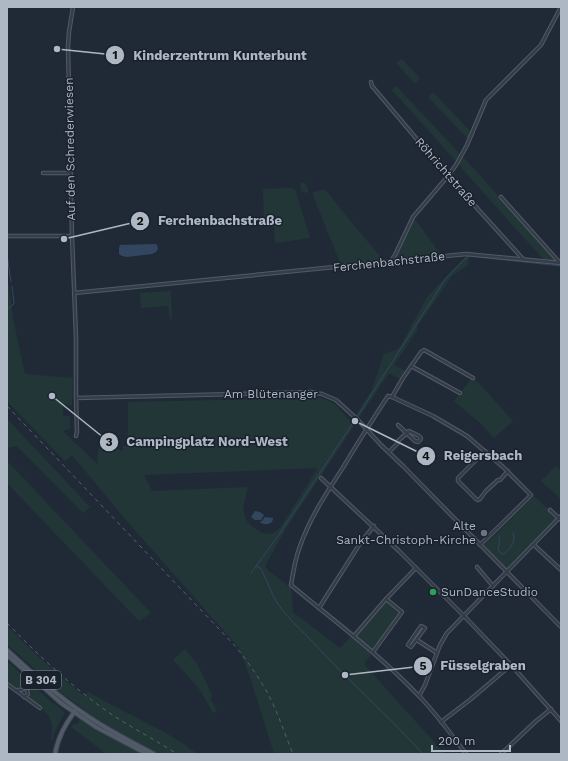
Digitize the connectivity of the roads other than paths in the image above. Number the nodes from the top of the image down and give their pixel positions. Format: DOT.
graph roads {
  1 [pos="73,7"];
  2 [pos="561,7"];
  3 [pos="371,82"];
  4 [pos="43,173"];
  5 [pos="71,173"];
  6 [pos="448,176"];
  7 [pos="501,197"];
  8 [pos="7,236"];
  9 [pos="72,236"];
  10 [pos="394,257"];
  11 [pos="524,259"];
  12 [pos="397,261"];
  13 [pos="389,262"];
  14 [pos="561,263"];
  15 [pos="74,293"];
  16 [pos="411,366"];
  17 [pos="473,378"];
  18 [pos="460,393"];
  19 [pos="392,397"];
  20 [pos="76,398"];
  21 [pos="398,425"];
  22 [pos="367,430"];
  23 [pos="406,433"];
  24 [pos="76,436"];
  25 [pos="485,451"];
  26 [pos="389,452"];
  27 [pos="508,471"];
  28 [pos="321,478"];
  29 [pos="330,487"];
  30 [pos="550,510"];
  31 [pos="560,518"];
  32 [pos="374,526"];
  33 [pos="480,545"];
  34 [pos="534,545"];
  35 [pos="476,567"];
  36 [pos="416,568"];
  37 [pos="561,570"];
  38 [pos="507,572"];
  39 [pos="493,586"];
  40 [pos="386,599"];
  41 [pos="320,608"];
  42 [pos="464,616"];
  43 [pos="561,627"];
  44 [pos="354,636"];
  45 [pos="417,640"];
  46 [pos="7,650"];
  47 [pos="373,652"];
  48 [pos="437,653"];
  49 [pos="7,654"];
  50 [pos="511,665"];
  51 [pos="7,684"];
  52 [pos="15,690"];
  53 [pos="419,696"];
  54 [pos="24,697"];
  55 [pos="40,708"];
  56 [pos="77,708"];
  57 [pos="551,709"];
  58 [pos="74,712"];
  59 [pos="561,721"];
  60 [pos="440,722"];
  61 [pos="55,754"];
  62 [pos="146,754"];
  63 [pos="154,754"];
  64 [pos="466,754"];
  65 [pos="501,754"];
  1 -- 5 [label="street, Auf den Schrederwiesen"];
  2 -- 6 [label="street"];
  3 -- 6 [label="street, Röhrichtstraße"];
  4 -- 5 [label="street"];
  5 -- 9 [label="street, Auf den Schrederwiesen"];
  6 -- 10 [label="street"];
  6 -- 11 [label="street, Röhrichtstraße"];
  7 -- 14 [label="street, Ferchenbachstraße"];
  8 -- 9 [label="street"];
  9 -- 15 [label="street, Auf den Schrederwiesen"];
  10 -- 12 [label="street"];
  10 -- 13 [label="street"];
  11 -- 12 [label="street, Ferchenbachstraße"];
  11 -- 14 [label="street, Ferchenbachstraße"];
  12 -- 13 [label="street, Ferchenbachstraße"];
  13 -- 15 [label="street, Ferchenbachstraße"];
  15 -- 20 [label="street, Auf den Schrederwiesen"];
  16 -- 17 [label="street"];
  16 -- 18 [label="street"];
  16 -- 19 [label="street"];
  19 -- 22 [label="street"];
  19 -- 25 [label="street"];
  20 -- 22 [label="street, Am Blütenanger"];
  20 -- 24 [label="street, Auf den Schrederwiesen"];
  21 -- 23 [label="street"];
  22 -- 26 [label="street, Am Blütenanger"];
  22 -- 29 [label="street"];
  23 -- 23 [label="street"];
  23 -- 26 [label="street"];
  25 -- 27 [label="street"];
  25 -- 27 [label="street"];
  26 -- 33 [label="street, Am Blütenanger"];
  27 -- 33 [label="street"];
  28 -- 29 [label="street"];
  29 -- 32 [label="street"];
  29 -- 41 [label="street"];
  30 -- 31 [label="street"];
  31 -- 34 [label="street"];
  32 -- 36 [label="street"];
  32 -- 41 [label="street"];
  33 -- 38 [label="street, Am Blütenanger"];
  34 -- 37 [label="street"];
  34 -- 38 [label="street"];
  35 -- 39 [label="street"];
  36 -- 40 [label="street"];
  36 -- 42 [label="street"];
  38 -- 39 [label="street"];
  38 -- 43 [label="street, Am Blütenanger"];
  39 -- 42 [label="street"];
  40 -- 44 [label="street"];
  40 -- 47 [label="street"];
  41 -- 44 [label="street"];
  42 -- 48 [label="street"];
  42 -- 50 [label="street"];
  44 -- 47 [label="street"];
  45 -- 45 [label="street"];
  45 -- 48 [label="street"];
  46 -- 56 [label="main road, B 304"];
  47 -- 53 [label="street"];
  48 -- 53 [label="street"];
  49 -- 58 [label="main road, B 304"];
  50 -- 57 [label="street"];
  50 -- 60 [label="street"];
  51 -- 52 [label="street"];
  52 -- 54 [label="street"];
  52 -- 54 [label="street"];
  53 -- 60 [label="street"];
  54 -- 55 [label="street"];
  56 -- 58 [label="main road"];
  56 -- 63 [label="main road, B 304"];
  57 -- 59 [label="street"];
  57 -- 65 [label="street"];
  58 -- 61 [label="main road"];
  58 -- 62 [label="main road, B 304"];
  60 -- 64 [label="street"];
}
